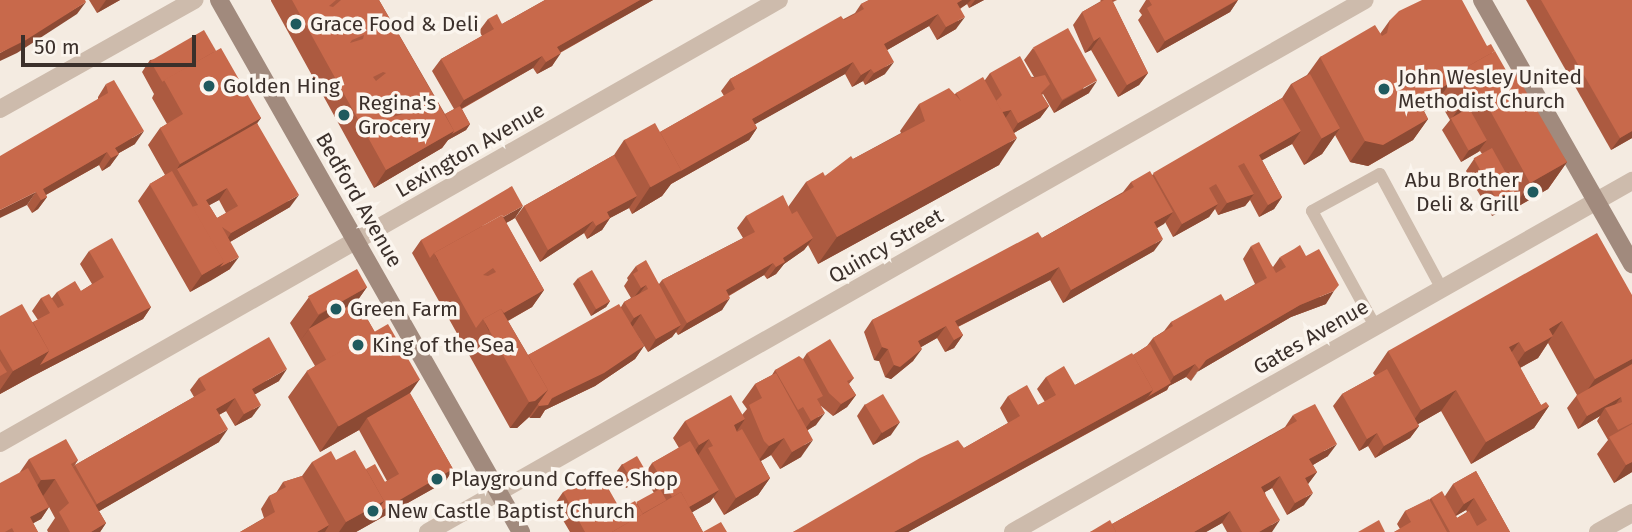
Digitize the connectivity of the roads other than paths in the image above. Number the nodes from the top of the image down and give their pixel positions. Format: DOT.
graph roads {
  1 [pos="194,0"];
  2 [pos="219,0"];
  3 [pos="779,0"];
  4 [pos="1365,0"];
  5 [pos="1482,0"];
  6 [pos="0,109"];
  7 [pos="1632,181"];
  8 [pos="1596,201"];
  9 [pos="356,241"];
  10 [pos="1632,264"];
  11 [pos="1442,289"];
  12 [pos="1376,326"];
  13 [pos="0,443"];
  14 [pos="499,492"];
  15 [pos="1632,513"];
  16 [pos="428,532"];
  17 [pos="521,532"];
  18 [pos="1013,532"];
  19 [pos="1598,532"];
  1 -- 6 [label="street"];
  2 -- 9 [label="main road, Bedford Avenue"];
  3 -- 9 [label="street, Lexington Avenue"];
  4 -- 14 [label="street, Quincy Street"];
  5 -- 8 [label="main road"];
  7 -- 8 [label="street, Gates Avenue"];
  8 -- 10 [label="main road"];
  8 -- 11 [label="street, Gates Avenue"];
  9 -- 13 [label="street, Lexington Avenue"];
  9 -- 14 [label="main road, Bedford Avenue"];
  11 -- 12 [label="street, Gates Avenue"];
  11 -- 12 [label="lane"];
  12 -- 18 [label="street, Gates Avenue"];
  14 -- 16 [label="street, Quincy Street"];
  14 -- 17 [label="main road, Bedford Avenue"];
  15 -- 19 [label="street"];
}
